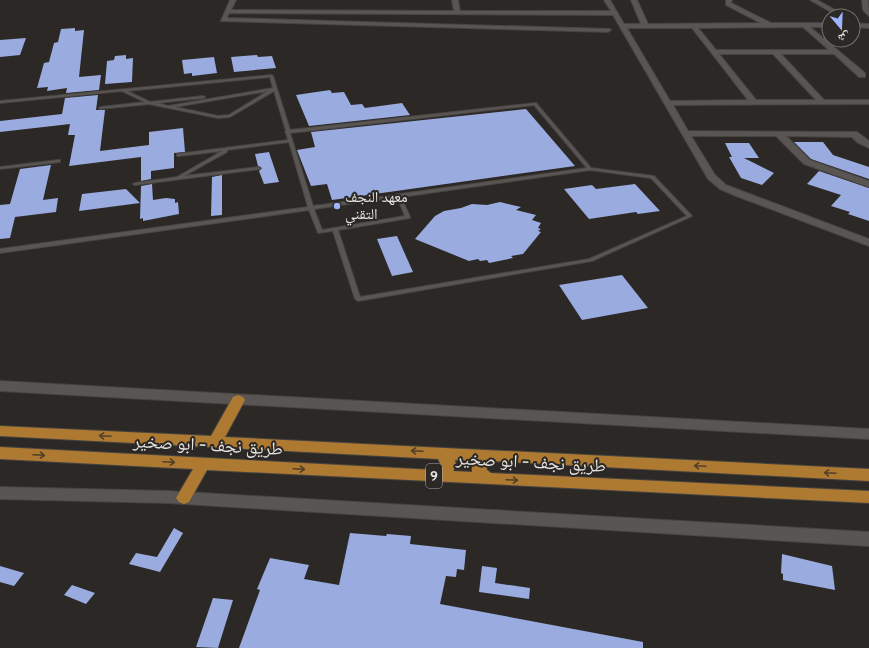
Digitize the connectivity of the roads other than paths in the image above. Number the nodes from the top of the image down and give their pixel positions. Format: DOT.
graph roads {
  1 [pos="233,0"];
  2 [pos="455,0"];
  3 [pos="608,0"];
  4 [pos="634,0"];
  5 [pos="728,0"];
  6 [pos="813,0"];
  7 [pos="865,0"];
  8 [pos="828,8"];
  9 [pos="227,12"];
  10 [pos="457,13"];
  11 [pos="493,13"];
  12 [pos="616,13"];
  13 [pos="869,14"];
  14 [pos="693,25"];
  15 [pos="771,25"];
  16 [pos="804,25"];
  17 [pos="821,25"];
  18 [pos="624,26"];
  19 [pos="645,26"];
  20 [pos="496,27"];
  21 [pos="608,30"];
  22 [pos="714,52"];
  23 [pos="775,52"];
  24 [pos="836,52"];
  25 [pos="866,75"];
  26 [pos="869,82"];
  27 [pos="274,89"];
  28 [pos="122,90"];
  29 [pos="0,102"];
  30 [pos="822,102"];
  31 [pos="869,102"];
  32 [pos="150,103"];
  33 [pos="668,103"];
  34 [pos="754,103"];
  35 [pos="167,107"];
  36 [pos="101,108"];
  37 [pos="287,132"];
  38 [pos="685,133"];
  39 [pos="779,134"];
  40 [pos="854,134"];
  41 [pos="869,134"];
  42 [pos="289,141"];
  43 [pos="869,145"];
  44 [pos="228,149"];
  45 [pos="179,155"];
  46 [pos="58,161"];
  47 [pos="0,168"];
  48 [pos="258,168"];
  49 [pos="590,169"];
  50 [pos="176,179"];
  51 [pos="135,184"];
  52 [pos="869,184"];
  53 [pos="398,195"];
  54 [pos="311,208"];
  55 [pos="335,229"];
  56 [pos="869,243"];
  57 [pos="0,251"];
  58 [pos="0,386"];
  59 [pos="238,400"];
  60 [pos="0,431"];
  61 [pos="869,434"];
  62 [pos="216,441"];
  63 [pos="440,452"];
  64 [pos="0,453"];
  65 [pos="493,455"];
  66 [pos="203,464"];
  67 [pos="869,475"];
  68 [pos="435,476"];
  69 [pos="488,479"];
  70 [pos="0,493"];
  71 [pos="869,497"];
  72 [pos="184,498"];
  73 [pos="869,539"];
  1 -- 9 [label="street"];
  2 -- 10 [label="street"];
  3 -- 12 [label="street"];
  4 -- 19 [label="street"];
  5 -- 15 [label="street"];
  6 -- 8 [label="street"];
  7 -- 13 [label="street"];
  9 -- 10 [label="street"];
  9 -- 20 [label="street"];
  10 -- 11 [label="street"];
  11 -- 12 [label="street"];
  11 -- 20 [label="street"];
  12 -- 18 [label="street"];
  14 -- 15 [label="street"];
  14 -- 19 [label="street"];
  14 -- 22 [label="street"];
  15 -- 16 [label="street"];
  16 -- 17 [label="street"];
  16 -- 24 [label="street"];
  18 -- 19 [label="street"];
  18 -- 33 [label="street"];
  20 -- 21 [label="street"];
  22 -- 23 [label="street"];
  22 -- 34 [label="street"];
  23 -- 24 [label="street"];
  23 -- 30 [label="street"];
  24 -- 25 [label="street"];
  25 -- 26 [label="street"];
  27 -- 28 [label="lane"];
  27 -- 32 [label="lane"];
  27 -- 35 [label="lane"];
  27 -- 35 [label="lane"];
  27 -- 37 [label="lane"];
  28 -- 29 [label="lane"];
  28 -- 32 [label="lane"];
  30 -- 31 [label="street"];
  30 -- 34 [label="street"];
  32 -- 35 [label="lane"];
  32 -- 36 [label="lane"];
  33 -- 34 [label="street"];
  33 -- 38 [label="street"];
  37 -- 42 [label="lane"];
  37 -- 49 [label="lane"];
  38 -- 39 [label="street"];
  38 -- 56 [label="street"];
  39 -- 40 [label="street"];
  39 -- 52 [label="street"];
  40 -- 41 [label="street"];
  40 -- 43 [label="street"];
  42 -- 44 [label="lane"];
  42 -- 54 [label="lane"];
  44 -- 45 [label="lane"];
  44 -- 50 [label="lane"];
  46 -- 47 [label="lane"];
  48 -- 50 [label="lane"];
  49 -- 53 [label="lane"];
  49 -- 55 [label="lane"];
  50 -- 51 [label="lane"];
  53 -- 54 [label="lane"];
  53 -- 55 [label="lane"];
  54 -- 55 [label="lane"];
  54 -- 57 [label="lane"];
  58 -- 59 [label="street"];
  59 -- 61 [label="street"];
  59 -- 62 [label="highway"];
  62 -- 60 [label="highway, طريق نجف - ابو صخير / 9, one-way"];
  63 -- 62 [label="highway, طريق نجف - ابو صخير / 9, one-way"];
  63 -- 65 [label="highway, طريق نجف - ابو صخير / 9"];
  63 -- 68 [label="highway"];
  64 -- 66 [label="highway, طريق نجف - ابو صخير / 9, one-way"];
  67 -- 65 [label="highway, طريق نجف - ابو صخير / 9, one-way"];
  65 -- 69 [label="highway"];
  66 -- 68 [label="highway, طريق نجف - ابو صخير / 9, one-way"];
  66 -- 72 [label="highway"];
  68 -- 69 [label="highway, طريق نجف - ابو صخير / 9"];
  69 -- 71 [label="highway, طريق نجف - ابو صخير / 9, one-way"];
  70 -- 72 [label="street"];
  72 -- 73 [label="street"];
}
